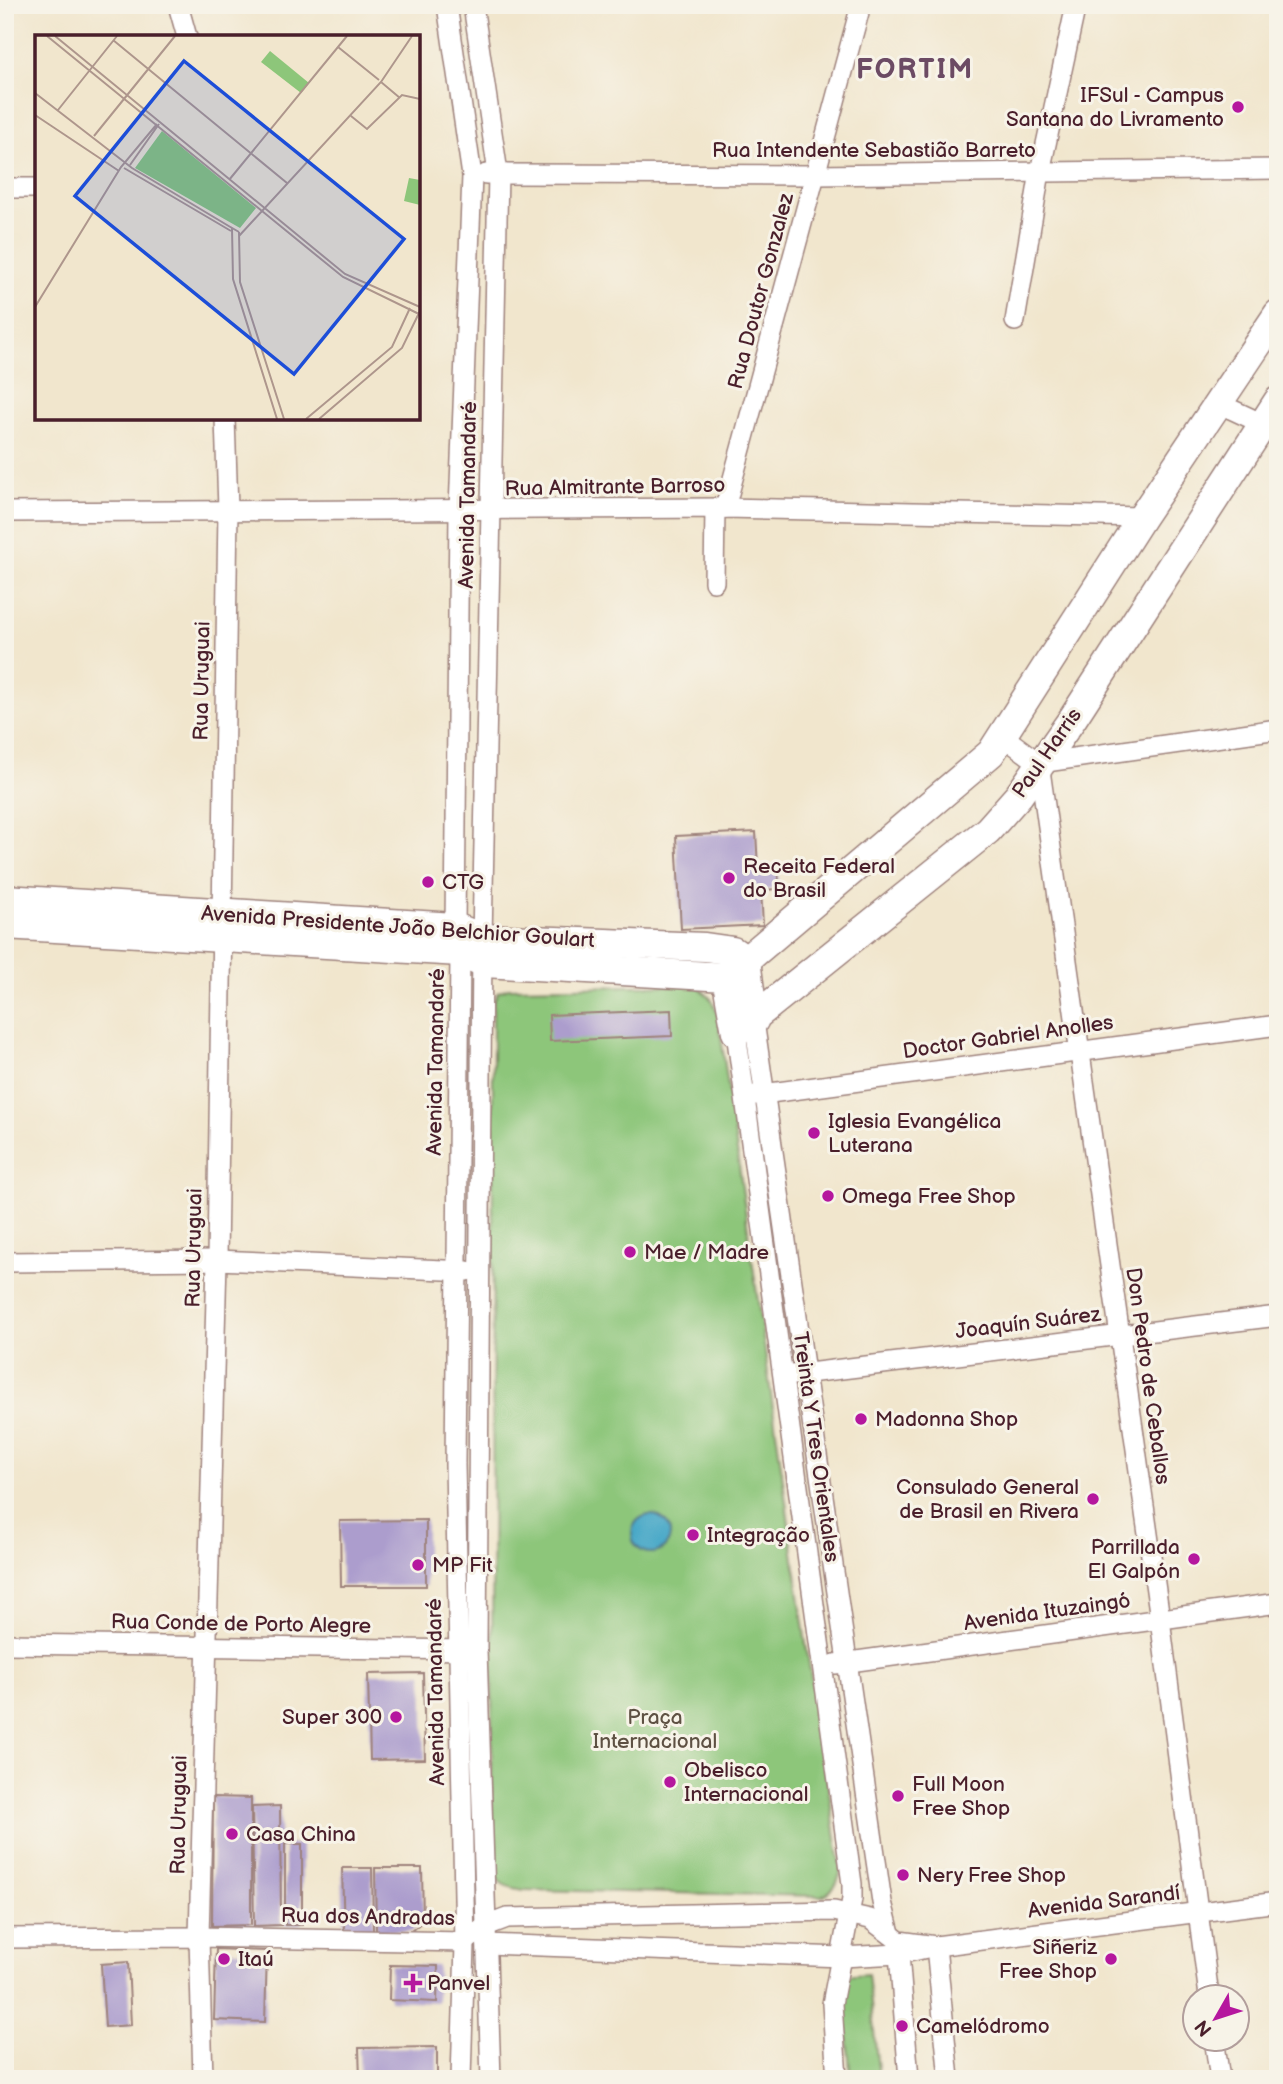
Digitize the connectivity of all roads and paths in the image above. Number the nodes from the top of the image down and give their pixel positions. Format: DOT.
graph roads {
  1 [pos="178,5"];
  2 [pos="447,5"];
  3 [pos="473,5"];
  4 [pos="861,5"];
  5 [pos="1076,5"];
  6 [pos="186,35"];
  7 [pos="1278,169"];
  8 [pos="1040,172"];
  9 [pos="498,173"];
  10 [pos="817,175"];
  11 [pos="472,176"];
  12 [pos="5,188"];
  13 [pos="35,188"];
  14 [pos="1278,314"];
  15 [pos="1015,321"];
  16 [pos="1220,404"];
  17 [pos="1273,419"];
  18 [pos="225,420"];
  19 [pos="720,508"];
  20 [pos="229,509"];
  21 [pos="459,510"];
  22 [pos="491,511"];
  23 [pos="5,512"];
  24 [pos="1142,517"];
  25 [pos="713,582"];
  26 [pos="1278,729"];
  27 [pos="1004,737"];
  28 [pos="1040,763"];
  29 [pos="5,899"];
  30 [pos="5,925"];
  31 [pos="220,926"];
  32 [pos="470,945"];
  33 [pos="736,969"];
  34 [pos="1278,1025"];
  35 [pos="745,1026"];
  36 [pos="1080,1050"];
  37 [pos="767,1094"];
  38 [pos="744,1097"];
  39 [pos="217,1260"];
  40 [pos="5,1262"];
  41 [pos="457,1270"];
  42 [pos="479,1272"];
  43 [pos="1278,1316"];
  44 [pos="1118,1335"];
  45 [pos="805,1374"];
  46 [pos="784,1376"];
  47 [pos="1278,1604"];
  48 [pos="1160,1619"];
  49 [pos="5,1644"];
  50 [pos="205,1646"];
  51 [pos="457,1649"];
  52 [pos="477,1650"];
  53 [pos="847,1662"];
  54 [pos="822,1666"];
  55 [pos="1278,1902"];
  56 [pos="849,1912"];
  57 [pos="1198,1913"];
  58 [pos="486,1935"];
  59 [pos="844,1936"];
  60 [pos="199,1937"];
  61 [pos="5,1938"];
  62 [pos="465,1941"];
  63 [pos="936,1947"];
  64 [pos="888,1948"];
  65 [pos="842,1957"];
  66 [pos="1207,1982"];
  67 [pos="1216,2052"];
  68 [pos="203,2079"];
  69 [pos="461,2079"];
  70 [pos="491,2079"];
  71 [pos="837,2079"];
  72 [pos="909,2079"];
  73 [pos="949,2079"];
  74 [pos="1220,2079"];
  1 -- 6 [label="street"];
  2 -- 11 [label="street, Avenida Tamandaré"];
  3 -- 9 [label="street, Avenida Tamandaré"];
  4 -- 10 [label="street, Rua Doutor Gonzalez"];
  5 -- 8 [label="street"];
  7 -- 8 [label="street, Rua Intendente Sebastião Barreto"];
  8 -- 10 [label="street, Rua Intendente Sebastião Barreto"];
  8 -- 15 [label="street"];
  9 -- 10 [label="street, Rua Intendente Sebastião Barreto"];
  9 -- 11 [label="street, Rua Intendente Sebastião Barreto"];
  9 -- 22 [label="street, Avenida Tamandaré"];
  10 -- 19 [label="street, Rua Doutor Gonzalez"];
  11 -- 21 [label="street, Avenida Tamandaré"];
  12 -- 13 [label="street"];
  14 -- 16 [label="highway"];
  16 -- 17 [label="street"];
  16 -- 24 [label="highway"];
  17 -- 28 [label="highway, Paul Harris"];
  18 -- 20 [label="street, Rua Uruguai"];
  19 -- 22 [label="street, Rua Almitrante Barroso"];
  19 -- 24 [label="street, Rua Almitrante Barroso"];
  19 -- 25 [label="street, Rua Doutor Gonzalez"];
  20 -- 21 [label="street, Rua Almitrante Barroso"];
  20 -- 23 [label="street, Rua Almitrante Barroso"];
  20 -- 31 [label="street, Rua Uruguai"];
  21 -- 22 [label="street, Rua Almitrante Barroso"];
  21 -- 32 [label="street, Avenida Tamandaré"];
  22 -- 32 [label="street, Avenida Tamandaré"];
  24 -- 27 [label="highway"];
  26 -- 28 [label="street"];
  27 -- 28 [label="street"];
  27 -- 33 [label="highway"];
  28 -- 35 [label="highway, Paul Harris"];
  28 -- 36 [label="street, Don Pedro de Ceballos"];
  29 -- 31 [label="highway, Avenida Presidente João Belchior Goulart"];
  30 -- 31 [label="highway, Avenida Presidente João Belchior Goulart"];
  31 -- 32 [label="highway, Avenida Presidente João Belchior Goulart"];
  31 -- 39 [label="street, Rua Uruguai"];
  32 -- 33 [label="highway, Avenida Presidente João Belchior Goulart"];
  32 -- 41 [label="street, Avenida Tamandaré"];
  32 -- 42 [label="street, Avenida Tamandaré"];
  33 -- 35 [label="highway, Treinta Y Tres Orientales"];
  34 -- 36 [label="street, Doctor Gabriel Anolles"];
  35 -- 37 [label="street, Treinta Y Tres Orientales"];
  35 -- 38 [label="street, Treinta Y Tres Orientales"];
  36 -- 37 [label="street, Doctor Gabriel Anolles"];
  36 -- 44 [label="street, Don Pedro de Ceballos"];
  37 -- 38 [label="street, Doctor Gabriel Anolles"];
  37 -- 45 [label="street, Treinta Y Tres Orientales"];
  38 -- 46 [label="street, Treinta Y Tres Orientales"];
  39 -- 40 [label="street"];
  39 -- 41 [label="street"];
  39 -- 50 [label="street, Rua Uruguai"];
  41 -- 42 [label="street"];
  41 -- 51 [label="street, Avenida Tamandaré"];
  42 -- 52 [label="street, Avenida Tamandaré"];
  43 -- 44 [label="street, Joaquín Suárez"];
  44 -- 45 [label="street, Joaquín Suárez"];
  44 -- 48 [label="street, Don Pedro de Ceballos"];
  45 -- 46 [label="street, Joaquín Suárez"];
  45 -- 53 [label="street, Treinta Y Tres Orientales"];
  46 -- 54 [label="street, Treinta Y Tres Orientales"];
  47 -- 48 [label="street, Avenida Ituzaingó"];
  48 -- 53 [label="street, Avenida Ituzaingó"];
  48 -- 57 [label="street, Don Pedro de Ceballos"];
  49 -- 50 [label="street, Rua Conde de Porto Alegre"];
  50 -- 51 [label="street, Rua Conde de Porto Alegre"];
  50 -- 60 [label="street, Rua Uruguai"];
  51 -- 52 [label="street, Rua Conde de Porto Alegre"];
  51 -- 62 [label="street, Avenida Tamandaré"];
  52 -- 58 [label="street, Avenida Tamandaré"];
  53 -- 54 [label="street, Avenida Ituzaingó"];
  53 -- 64 [label="street, Treinta Y Tres Orientales"];
  54 -- 56 [label="street, Treinta Y Tres Orientales"];
  55 -- 57 [label="street, Avenida Sarandí"];
  56 -- 58 [label="street, Rua dos Andradas"];
  56 -- 59 [label="street, Treinta Y Tres Orientales"];
  56 -- 64 [label="street, Avenida Sarandí"];
  57 -- 63 [label="street, Avenida Sarandí"];
  57 -- 66 [label="street, Don Pedro de Ceballos"];
  58 -- 62 [label="street, Rua dos Andradas"];
  58 -- 65 [label="street"];
  58 -- 70 [label="street, Avenida Tamandaré"];
  59 -- 64 [label="street"];
  59 -- 65 [label="street, Treinta Y Tres Orientales"];
  60 -- 61 [label="street, Rua dos Andradas"];
  60 -- 62 [label="street, Rua dos Andradas"];
  60 -- 68 [label="street, Rua Uruguai"];
  62 -- 69 [label="street, Avenida Tamandaré"];
  63 -- 64 [label="street, Avenida Sarandí"];
  63 -- 73 [label="street"];
  64 -- 65 [label="street, Avenida Sarandí"];
  64 -- 72 [label="street, Treinta Y Tres Orientales"];
  65 -- 71 [label="street, Treinta Y Tres Orientales"];
  67 -- 74 [label="street"];
}
